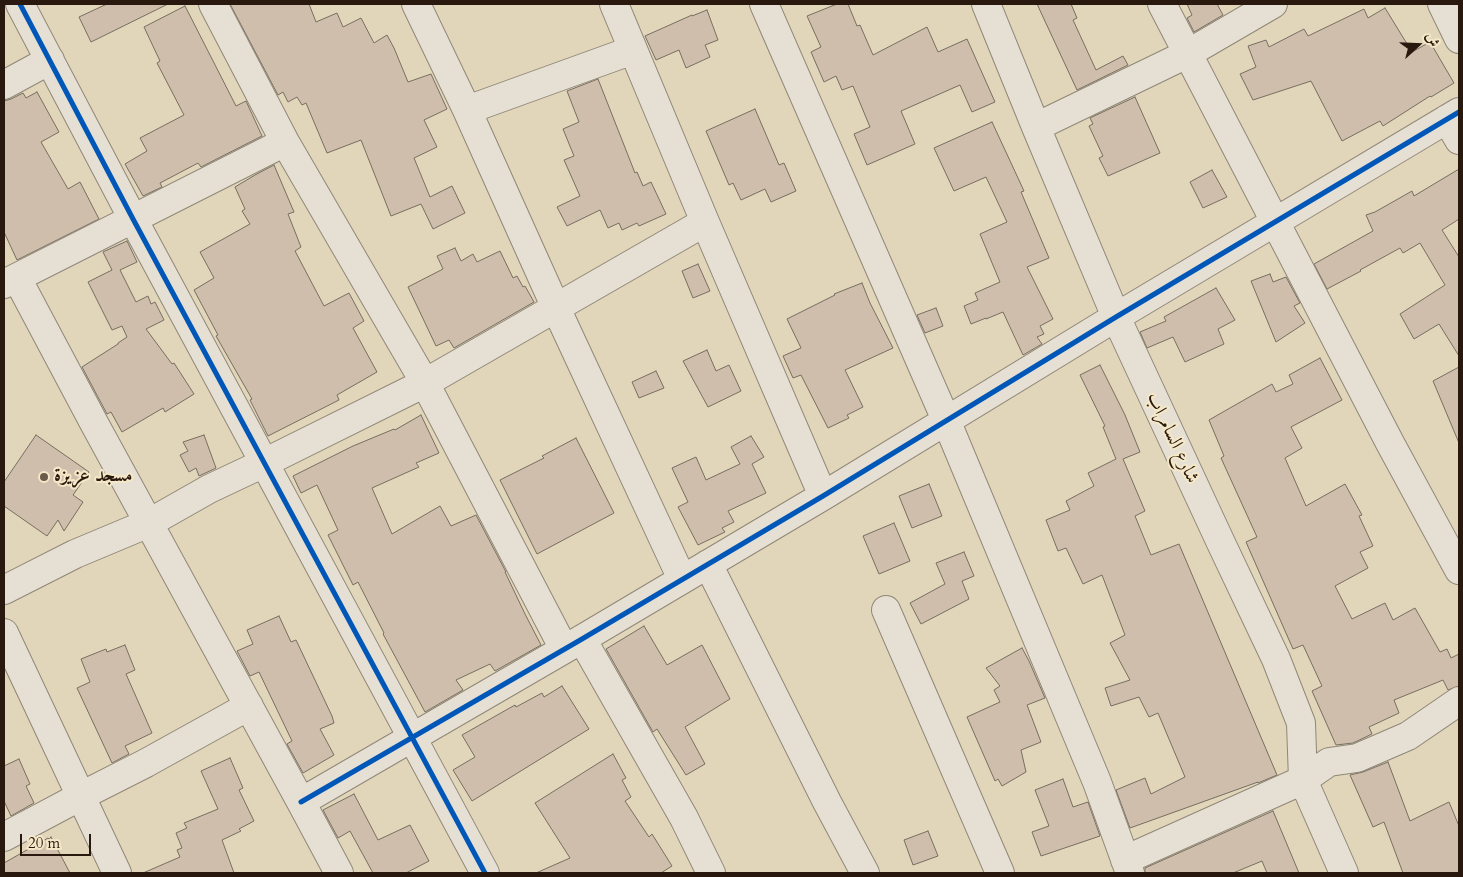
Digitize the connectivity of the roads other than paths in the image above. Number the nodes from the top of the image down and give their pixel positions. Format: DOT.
graph roads {
  1 [pos="20,4"];
  2 [pos="213,4"];
  3 [pos="416,4"];
  4 [pos="614,4"];
  5 [pos="764,4"];
  6 [pos="986,4"];
  7 [pos="1162,4"];
  8 [pos="1273,4"];
  9 [pos="1442,4"];
  10 [pos="1459,39"];
  11 [pos="633,50"];
  12 [pos="1187,54"];
  13 [pos="50,60"];
  14 [pos="4,85"];
  15 [pos="467,110"];
  16 [pos="1455,124"];
  17 [pos="1036,127"];
  18 [pos="285,142"];
  19 [pos="133,219"];
  20 [pos="705,222"];
  21 [pos="1275,223"];
  22 [pos="11,281"];
  23 [pos="556,308"];
  24 [pos="1116,316"];
  25 [pos="425,383"];
  26 [pos="946,420"];
  27 [pos="264,463"];
  28 [pos="823,496"];
  29 [pos="149,523"];
  30 [pos="708,564"];
  31 [pos="1459,570"];
  32 [pos="682,579"];
  33 [pos="4,590"];
  34 [pos="886,610"];
  35 [pos="4,633"];
  36 [pos="573,644"];
  37 [pos="1459,701"];
  38 [pos="249,706"];
  39 [pos="412,738"];
  40 [pos="1303,780"];
  41 [pos="81,796"];
  42 [pos="301,802"];
  43 [pos="4,837"];
  44 [pos="1128,866"];
  45 [pos="117,873"];
  46 [pos="338,873"];
  47 [pos="485,873"];
  48 [pos="711,873"];
  49 [pos="865,873"];
  50 [pos="1000,873"];
  51 [pos="1344,873"];
  1 -- 13 [label="street"];
  2 -- 18 [label="street"];
  3 -- 15 [label="street"];
  4 -- 11 [label="street"];
  5 -- 26 [label="street"];
  6 -- 17 [label="street, شارع السامراب"];
  7 -- 12 [label="street"];
  8 -- 12 [label="street"];
  9 -- 10 [label="street"];
  11 -- 15 [label="street"];
  11 -- 20 [label="street"];
  12 -- 17 [label="street"];
  12 -- 21 [label="street"];
  13 -- 14 [label="street"];
  13 -- 19 [label="street"];
  15 -- 23 [label="street"];
  16 -- 21 [label="street"];
  17 -- 24 [label="street, شارع السامراب"];
  18 -- 19 [label="street"];
  18 -- 25 [label="street"];
  19 -- 22 [label="street"];
  19 -- 27 [label="street"];
  20 -- 23 [label="street"];
  20 -- 28 [label="street"];
  21 -- 24 [label="street"];
  21 -- 31 [label="street"];
  22 -- 29 [label="street"];
  23 -- 25 [label="street"];
  23 -- 32 [label="street"];
  24 -- 26 [label="street"];
  24 -- 40 [label="street, شارع السامراب"];
  25 -- 27 [label="street"];
  25 -- 36 [label="street"];
  26 -- 28 [label="street"];
  26 -- 44 [label="street"];
  27 -- 29 [label="street"];
  27 -- 39 [label="street"];
  28 -- 30 [label="street"];
  29 -- 33 [label="street"];
  29 -- 38 [label="street"];
  30 -- 32 [label="street"];
  30 -- 49 [label="street"];
  32 -- 36 [label="street"];
  34 -- 50 [label="street"];
  35 -- 41 [label="street"];
  36 -- 39 [label="street"];
  36 -- 48 [label="street"];
  37 -- 40 [label="street"];
  38 -- 41 [label="street"];
  38 -- 42 [label="street"];
  39 -- 42 [label="street"];
  39 -- 47 [label="street"];
  40 -- 44 [label="street"];
  40 -- 51 [label="street, شارع السامراب"];
  41 -- 43 [label="street"];
  41 -- 45 [label="street"];
  42 -- 46 [label="street"];
}
